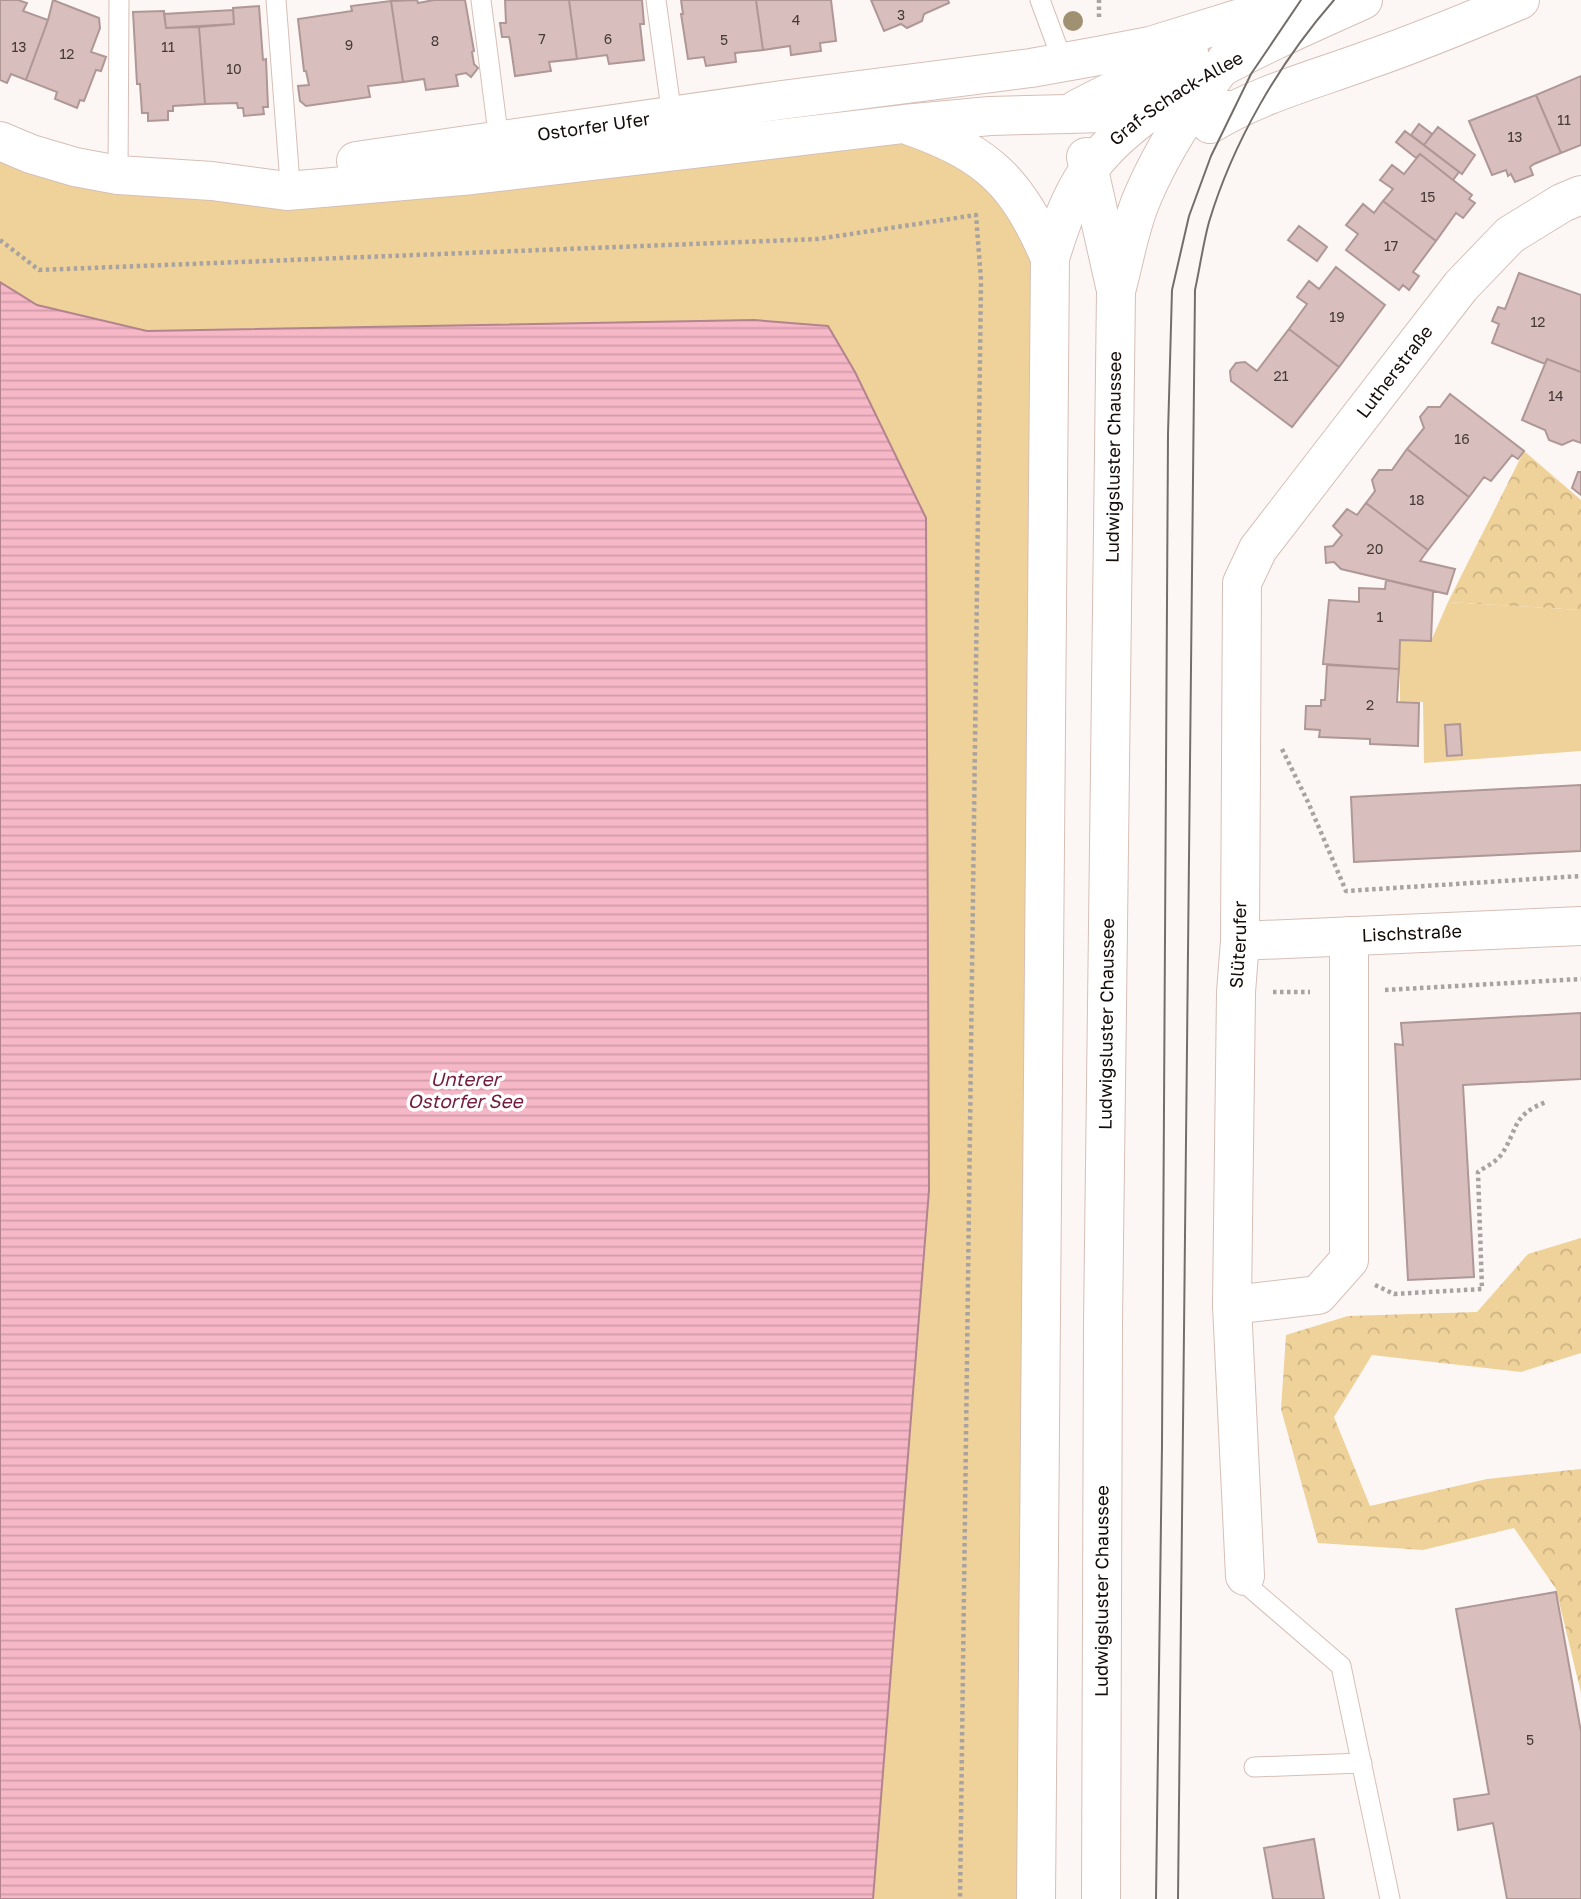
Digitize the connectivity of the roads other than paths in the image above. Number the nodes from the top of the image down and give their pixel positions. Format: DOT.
graph roads {
  1 [pos="119,0"];
  2 [pos="276,0"];
  3 [pos="481,0"];
  4 [pos="656,0"];
  5 [pos="1040,0"];
  6 [pos="1363,0"];
  7 [pos="1520,0"];
  8 [pos="1276,3"];
  9 [pos="1063,62"];
  10 [pos="1217,72"];
  11 [pos="976,75"];
  12 [pos="1233,110"];
  13 [pos="1170,111"];
  14 [pos="1067,114"];
  15 [pos="672,116"];
  16 [pos="904,124"];
  17 [pos="0,141"];
  18 [pos="499,141"];
  19 [pos="1160,157"];
  20 [pos="1089,169"];
  21 [pos="289,170"];
  22 [pos="118,175"];
  23 [pos="212,181"];
  24 [pos="1581,195"];
  25 [pos="1050,258"];
  26 [pos="1116,291"];
  27 [pos="1242,583"];
  28 [pos="1581,926"];
  29 [pos="1349,936"];
  30 [pos="1240,941"];
  31 [pos="1232,1305"];
  32 [pos="1245,1576"];
  33 [pos="1362,1763"];
  34 [pos="1254,1767"];
  35 [pos="1037,1899"];
  36 [pos="1101,1899"];
  37 [pos="1390,1899"];
  1 -- 22 [label="lane"];
  2 -- 21 [label="lane"];
  3 -- 18 [label="lane"];
  4 -- 15 [label="lane"];
  5 -- 9 [label="lane"];
  6 -- 10 [label="street, Graf-Schack-Allee"];
  7 -- 12 [label="street"];
  8 -- 9 [label="street, Ostorfer Ufer"];
  8 -- 10 [label="street"];
  8 -- 14 [label="street, Graf-Schack-Allee"];
  9 -- 11 [label="street, Ostorfer Ufer"];
  10 -- 13 [label="street, Graf-Schack-Allee"];
  11 -- 14 [label="street, Ostorfer Ufer"];
  11 -- 15 [label="street, Ostorfer Ufer"];
  12 -- 13 [label="street, Ostorfer Ufer"];
  12 -- 19 [label="street"];
  13 -- 14 [label="street, Ostorfer Ufer"];
  13 -- 19 [label="street, Ludwigsluster Chaussee"];
  13 -- 20 [label="street, Graf-Schack-Allee"];
  14 -- 16 [label="street, Ostorfer Ufer"];
  14 -- 20 [label="street, Ostorfer Ufer"];
  15 -- 18 [label="street, Ostorfer Ufer"];
  16 -- 23 [label="street, Ostorfer Ufer"];
  16 -- 25 [label="street, Ostorfer Ufer"];
  17 -- 22 [label="street, Ostorfer Ufer"];
  18 -- 21 [label="street, Ostorfer Ufer"];
  19 -- 26 [label="street, Ludwigsluster Chaussee"];
  20 -- 25 [label="street, Graf-Schack-Allee"];
  20 -- 26 [label="street, Ostorfer Ufer"];
  21 -- 23 [label="street, Ostorfer Ufer"];
  22 -- 23 [label="street, Ostorfer Ufer"];
  24 -- 27 [label="street, Lutherstraße"];
  25 -- 35 [label="street"];
  26 -- 36 [label="street, Ludwigsluster Chaussee"];
  27 -- 30 [label="street, Slüterufer"];
  28 -- 29 [label="street, Lischstraße"];
  29 -- 30 [label="street, Lischstraße"];
  29 -- 31 [label="street"];
  30 -- 31 [label="street, Slüterufer"];
  31 -- 32 [label="street, Slüterufer"];
  32 -- 33 [label="lane"];
  33 -- 34 [label="lane"];
  33 -- 37 [label="lane"];
}
